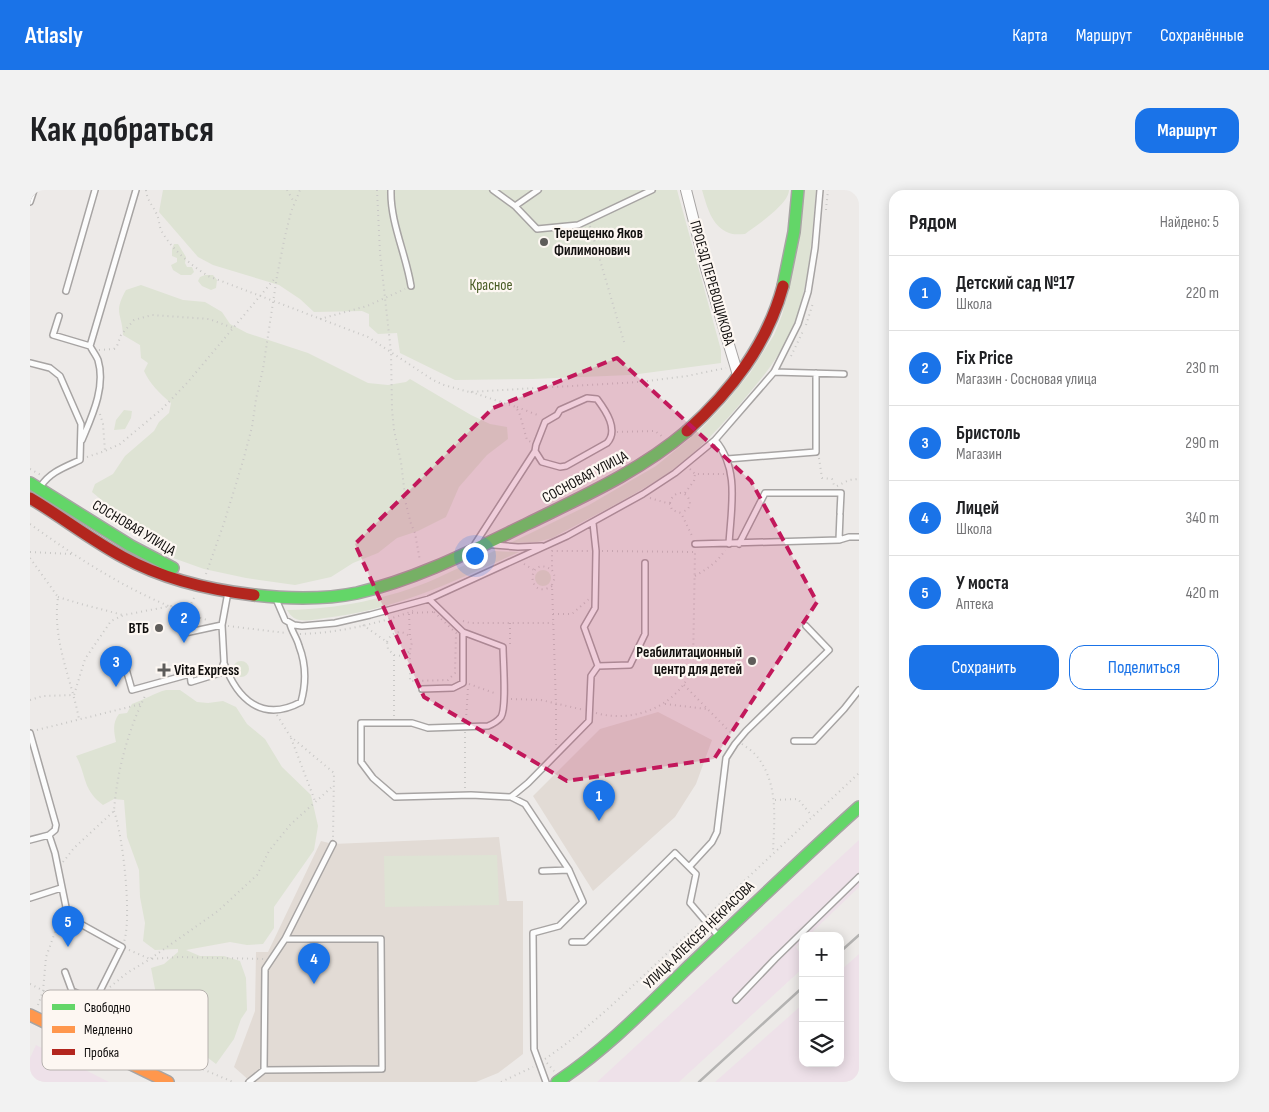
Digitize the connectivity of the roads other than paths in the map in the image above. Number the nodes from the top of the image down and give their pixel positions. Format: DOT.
graph roads {
  1 [pos="34,190"];
  2 [pos="95,190"];
  3 [pos="136,190"];
  4 [pos="391,190"];
  5 [pos="493,190"];
  6 [pos="538,190"];
  7 [pos="652,190"];
  8 [pos="686,190"];
  9 [pos="798,190"];
  10 [pos="820,190"];
  11 [pos="30,202"];
  12 [pos="515,206"];
  13 [pos="411,286"];
  14 [pos="66,290"];
  15 [pos="59,316"];
  16 [pos="90,346"];
  17 [pos="30,363"];
  18 [pos="737,370"];
  19 [pos="774,372"];
  20 [pos="816,373"];
  21 [pos="844,374"];
  22 [pos="714,440"];
  23 [pos="81,443"];
  24 [pos="535,451"];
  25 [pos="727,459"];
  26 [pos="35,485"];
  27 [pos="31,499"];
  28 [pos="594,523"];
  29 [pos="859,537"];
  30 [pos="839,540"];
  31 [pos="486,544"];
  32 [pos="695,544"];
  33 [pos="729,544"];
  34 [pos="739,544"];
  35 [pos="547,545"];
  36 [pos="471,551"];
  37 [pos="645,563"];
  38 [pos="201,583"];
  39 [pos="228,591"];
  40 [pos="275,597"];
  41 [pos="429,598"];
  42 [pos="290,624"];
  43 [pos="222,625"];
  44 [pos="806,626"];
  45 [pos="462,632"];
  46 [pos="182,634"];
  47 [pos="122,655"];
  48 [pos="224,662"];
  49 [pos="598,666"];
  50 [pos="422,689"];
  51 [pos="859,690"];
  52 [pos="30,733"];
  53 [pos="794,741"];
  54 [pos="512,797"];
  55 [pos="859,807"];
  56 [pos="49,834"];
  57 [pos="30,840"];
  58 [pos="333,844"];
  59 [pos="689,867"];
  60 [pos="569,870"];
  61 [pos="542,871"];
  62 [pos="859,878"];
  63 [pos="60,888"];
  64 [pos="30,898"];
  65 [pos="719,937"];
  66 [pos="285,939"];
  67 [pos="572,942"];
  68 [pos="65,972"];
  69 [pos="72,990"];
  70 [pos="101,990"];
  71 [pos="736,1000"];
  72 [pos="143,1070"];
  73 [pos="264,1070"];
  74 [pos="168,1082"];
  75 [pos="249,1082"];
  76 [pos="546,1082"];
  77 [pos="557,1082"];
  1 -- 11 [label="lane"];
  2 -- 14 [label="lane"];
  3 -- 16 [label="lane"];
  4 -- 13 [label="lane"];
  5 -- 12 [label="lane"];
  6 -- 12 [label="lane"];
  7 -- 12 [label="lane"];
  8 -- 18 [label="street, ПРОЕЗД ПЕРЕВОЩИКОВА"];
  9 -- 18 [label="street, СОСНОВАЯ УЛИЦА"];
  10 -- 19 [label="lane"];
  15 -- 16 [label="lane"];
  16 -- 23 [label="lane"];
  17 -- 23 [label="lane"];
  18 -- 31 [label="street, СОСНОВАЯ УЛИЦА"];
  19 -- 20 [label="lane"];
  19 -- 22 [label="lane"];
  20 -- 21 [label="lane"];
  20 -- 25 [label="lane"];
  22 -- 25 [label="lane"];
  22 -- 28 [label="lane"];
  23 -- 26 [label="lane"];
  24 -- 24 [label="lane"];
  24 -- 36 [label="lane"];
  25 -- 33 [label="lane"];
  26 -- 27 [label="lane"];
  26 -- 38 [label="street, СОСНОВАЯ УЛИЦА"];
  27 -- 38 [label="street, СОСНОВАЯ УЛИЦА"];
  28 -- 35 [label="lane"];
  28 -- 49 [label="lane"];
  29 -- 30 [label="lane"];
  30 -- 34 [label="lane"];
  30 -- 34 [label="lane"];
  31 -- 35 [label="lane"];
  31 -- 36 [label="street, СОСНОВАЯ УЛИЦА"];
  32 -- 33 [label="lane"];
  33 -- 34 [label="lane"];
  35 -- 41 [label="lane"];
  36 -- 40 [label="street, СОСНОВАЯ УЛИЦА"];
  37 -- 49 [label="lane"];
  38 -- 39 [label="street, СОСНОВАЯ УЛИЦА"];
  39 -- 40 [label="street, СОСНОВАЯ УЛИЦА"];
  39 -- 43 [label="lane"];
  40 -- 42 [label="lane"];
  41 -- 42 [label="lane"];
  41 -- 45 [label="lane"];
  42 -- 48 [label="lane"];
  43 -- 46 [label="lane"];
  43 -- 48 [label="lane"];
  44 -- 59 [label="lane"];
  45 -- 50 [label="lane"];
  45 -- 54 [label="lane"];
  47 -- 48 [label="lane"];
  49 -- 54 [label="lane"];
  51 -- 53 [label="lane"];
  52 -- 56 [label="lane"];
  54 -- 60 [label="lane"];
  55 -- 65 [label="street, УЛИЦА АЛЕКСЕЯ НЕКРАСОВА"];
  56 -- 57 [label="lane"];
  56 -- 63 [label="lane"];
  58 -- 66 [label="lane"];
  59 -- 65 [label="lane"];
  59 -- 67 [label="lane"];
  60 -- 61 [label="lane"];
  60 -- 76 [label="lane"];
  62 -- 71 [label="lane"];
  63 -- 64 [label="lane"];
  63 -- 70 [label="lane"];
  65 -- 77 [label="street, УЛИЦА АЛЕКСЕЯ НЕКРАСОВА"];
  66 -- 73 [label="lane"];
  66 -- 73 [label="lane"];
  68 -- 69 [label="lane"];
  72 -- 74 [label="street"];
  73 -- 75 [label="lane"];
}
